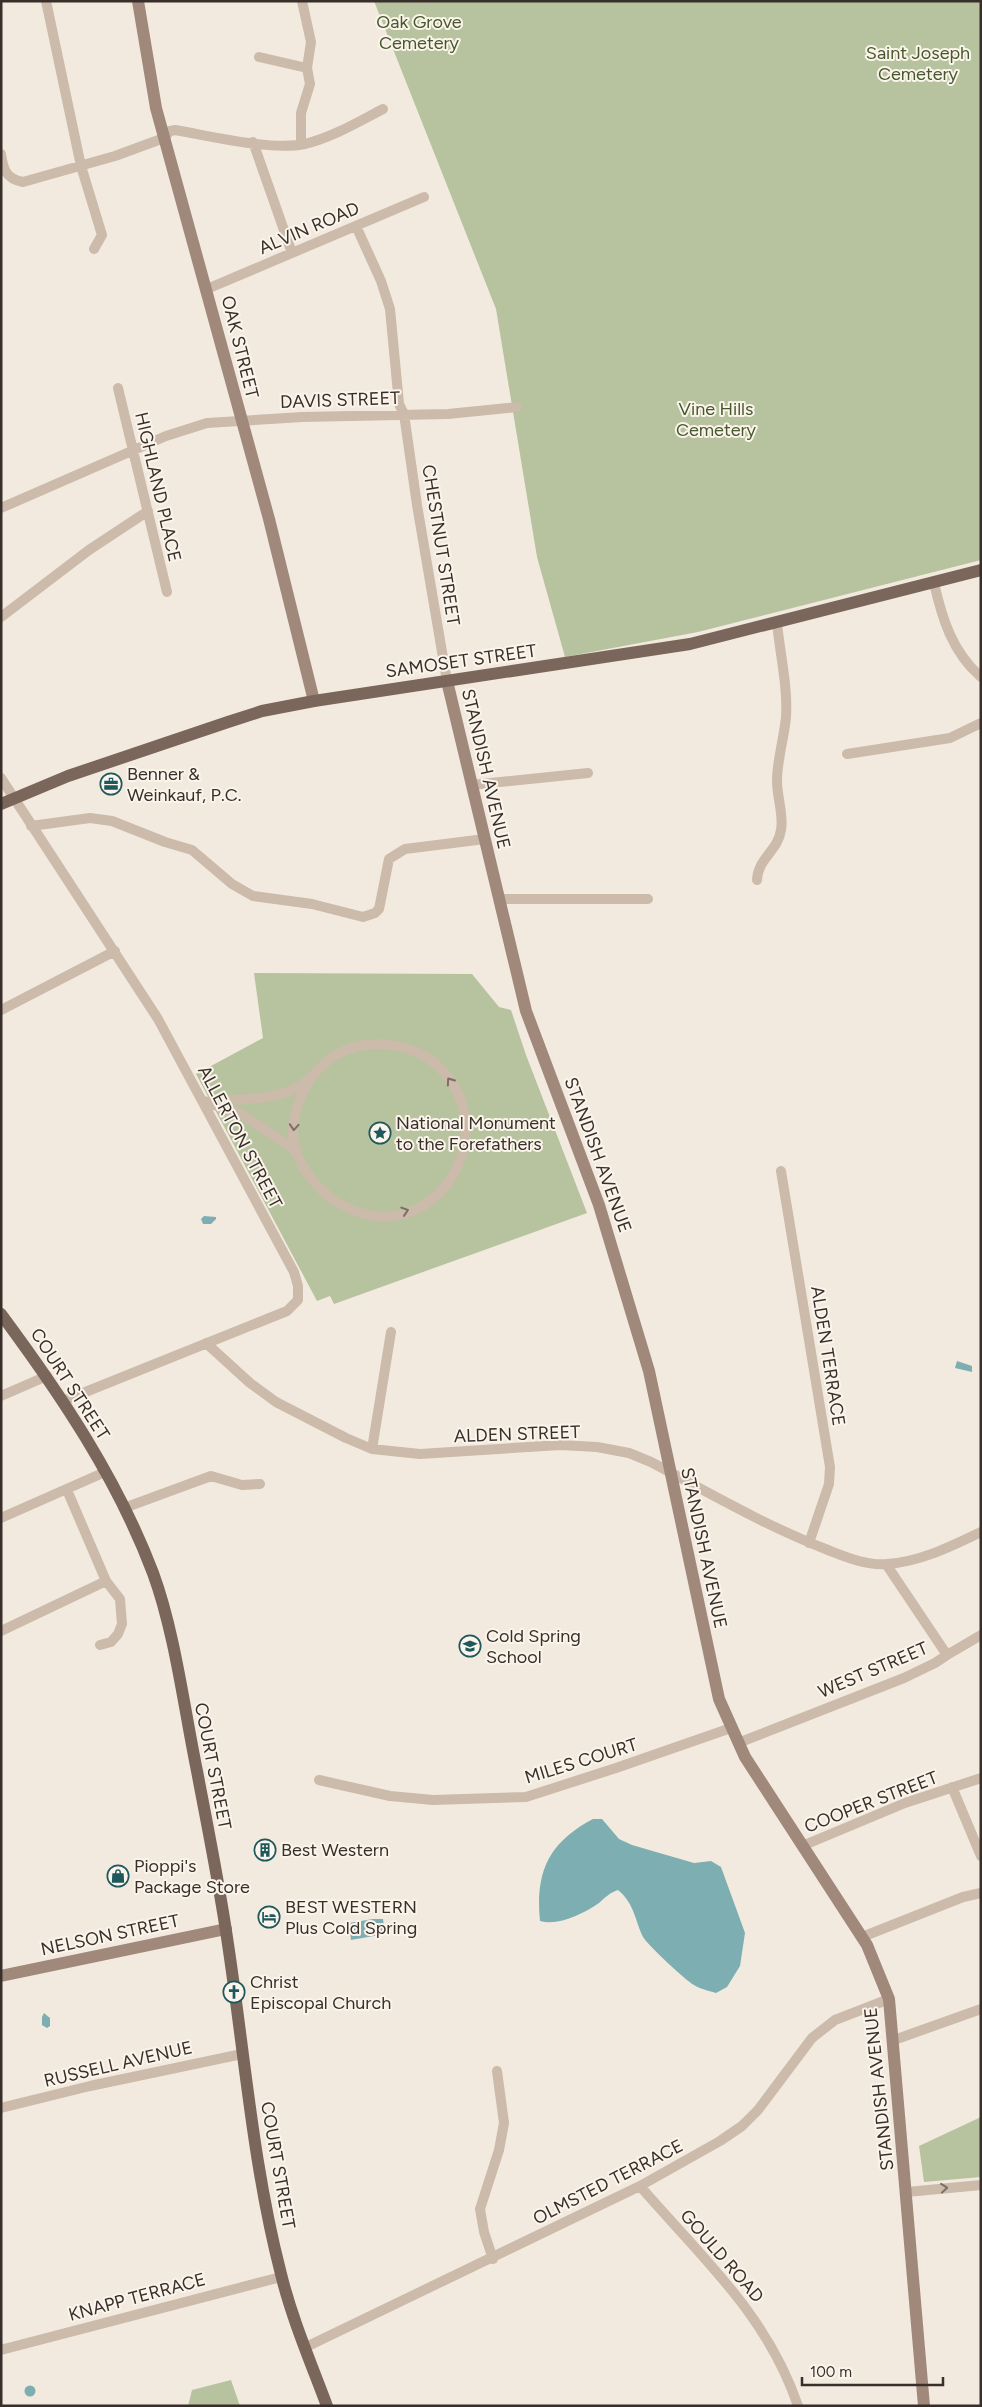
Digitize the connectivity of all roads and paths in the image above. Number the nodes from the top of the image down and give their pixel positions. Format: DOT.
graph roads {
  1 [pos="46,1"];
  2 [pos="138,1"];
  3 [pos="302,1"];
  4 [pos="258,57"];
  5 [pos="307,68"];
  6 [pos="383,109"];
  7 [pos="164,138"];
  8 [pos="253,142"];
  9 [pos="301,144"];
  10 [pos="1,154"];
  11 [pos="81,166"];
  12 [pos="424,197"];
  13 [pos="356,226"];
  14 [pos="94,248"];
  15 [pos="292,253"];
  16 [pos="207,289"];
  17 [pos="118,388"];
  18 [pos="517,407"];
  19 [pos="404,414"];
  20 [pos="240,420"];
  21 [pos="132,450"];
  22 [pos="1,508"];
  23 [pos="148,511"];
  24 [pos="981,570"];
  25 [pos="981,578"];
  26 [pos="934,583"];
  27 [pos="166,592"];
  28 [pos="1,617"];
  29 [pos="777,623"];
  30 [pos="981,677"];
  31 [pos="447,680"];
  32 [pos="314,701"];
  33 [pos="981,723"];
  34 [pos="847,754"];
  35 [pos="588,773"];
  36 [pos="1,778"];
  37 [pos="471,785"];
  38 [pos="13,798"];
  39 [pos="1,804"];
  40 [pos="31,826"];
  41 [pos="484,839"];
  42 [pos="757,880"];
  43 [pos="499,898"];
  44 [pos="648,898"];
  45 [pos="115,951"];
  46 [pos="1,1010"];
  47 [pos="309,1082"];
  48 [pos="203,1102"];
  49 [pos="297,1151"];
  50 [pos="781,1171"];
  51 [pos="1,1314"];
  52 [pos="390,1332"];
  53 [pos="206,1343"];
  54 [pos="47,1376"];
  55 [pos="1,1396"];
  56 [pos="63,1401"];
  57 [pos="372,1449"];
  58 [pos="106,1472"];
  59 [pos="670,1472"];
  60 [pos="260,1484"];
  61 [pos="67,1490"];
  62 [pos="124,1508"];
  63 [pos="1,1518"];
  64 [pos="981,1532"];
  65 [pos="810,1543"];
  66 [pos="886,1564"];
  67 [pos="106,1581"];
  68 [pos="1,1631"];
  69 [pos="981,1635"];
  70 [pos="100,1645"];
  71 [pos="947,1655"];
  72 [pos="730,1728"];
  73 [pos="738,1743"];
  74 [pos="981,1778"];
  75 [pos="319,1780"];
  76 [pos="952,1787"];
  77 [pos="802,1846"];
  78 [pos="981,1856"];
  79 [pos="981,1892"];
  80 [pos="226,1928"];
  81 [pos="862,1937"];
  82 [pos="1,1976"];
  83 [pos="888,1999"];
  84 [pos="981,2009"];
  85 [pos="894,2040"];
  86 [pos="242,2054"];
  87 [pos="497,2071"];
  88 [pos="1,2108"];
  89 [pos="981,2185"];
  90 [pos="640,2186"];
  91 [pos="907,2192"];
  92 [pos="493,2259"];
  93 [pos="281,2277"];
  94 [pos="306,2347"];
  95 [pos="1,2350"];
  96 [pos="327,2406"];
  97 [pos="798,2406"];
  98 [pos="924,2406"];
  1 -- 11 [label="street"];
  2 -- 7 [label="street, OAK STREET"];
  3 -- 5 [label="street"];
  4 -- 5 [label="street"];
  5 -- 9 [label="street"];
  6 -- 9 [label="street"];
  7 -- 8 [label="street"];
  7 -- 11 [label="street"];
  7 -- 16 [label="street, OAK STREET"];
  8 -- 9 [label="street"];
  8 -- 15 [label="street"];
  10 -- 11 [label="street"];
  11 -- 14 [label="street"];
  12 -- 13 [label="street, ALVIN ROAD"];
  13 -- 15 [label="street, ALVIN ROAD"];
  13 -- 19 [label="street, CHESTNUT STREET"];
  15 -- 16 [label="street, ALVIN ROAD"];
  16 -- 20 [label="street, OAK STREET"];
  17 -- 21 [label="street, HIGHLAND PLACE"];
  18 -- 19 [label="street, DAVIS STREET"];
  19 -- 20 [label="street, DAVIS STREET"];
  19 -- 31 [label="street, CHESTNUT STREET"];
  20 -- 21 [label="street, DAVIS STREET"];
  20 -- 32 [label="street, OAK STREET"];
  21 -- 22 [label="street, DAVIS STREET"];
  21 -- 23 [label="street, HIGHLAND PLACE"];
  23 -- 27 [label="street, HIGHLAND PLACE"];
  23 -- 28 [label="street"];
  24 -- 26 [label="main road, SAMOSET STREET"];
  25 -- 26 [label="main road, SAMOSET STREET"];
  26 -- 29 [label="main road, SAMOSET STREET"];
  26 -- 30 [label="street"];
  29 -- 31 [label="main road, SAMOSET STREET"];
  29 -- 42 [label="street"];
  31 -- 32 [label="main road, SAMOSET STREET"];
  31 -- 37 [label="street, STANDISH AVENUE"];
  32 -- 38 [label="main road, SAMOSET STREET"];
  33 -- 34 [label="street"];
  35 -- 37 [label="street"];
  36 -- 38 [label="street, ALLERTON STREET"];
  37 -- 41 [label="street, STANDISH AVENUE"];
  38 -- 39 [label="main road, SAMOSET STREET"];
  38 -- 40 [label="street, ALLERTON STREET"];
  40 -- 41 [label="street"];
  40 -- 45 [label="street, ALLERTON STREET"];
  41 -- 43 [label="street, STANDISH AVENUE"];
  43 -- 44 [label="street"];
  43 -- 59 [label="street, STANDISH AVENUE"];
  45 -- 46 [label="street"];
  45 -- 48 [label="street, ALLERTON STREET"];
  47 -- 48 [label="street"];
  47 -- 49 [label="street, one-way"];
  49 -- 47 [label="street, one-way"];
  48 -- 49 [label="street"];
  48 -- 53 [label="street, ALLERTON STREET"];
  50 -- 65 [label="street, ALDEN TERRACE"];
  51 -- 54 [label="main road, COURT STREET"];
  52 -- 57 [label="street"];
  53 -- 56 [label="street, ALLERTON STREET"];
  53 -- 57 [label="street, ALDEN STREET"];
  54 -- 55 [label="street"];
  54 -- 56 [label="main road, COURT STREET"];
  56 -- 58 [label="main road, COURT STREET"];
  57 -- 59 [label="street, ALDEN STREET"];
  58 -- 61 [label="street"];
  58 -- 62 [label="main road, COURT STREET"];
  59 -- 65 [label="street, ALDEN STREET"];
  59 -- 72 [label="street, STANDISH AVENUE"];
  60 -- 62 [label="street"];
  61 -- 63 [label="street"];
  61 -- 67 [label="street"];
  62 -- 80 [label="main road, COURT STREET"];
  64 -- 66 [label="street, ALDEN STREET"];
  65 -- 66 [label="street, ALDEN STREET"];
  66 -- 71 [label="street, WEST STREET"];
  67 -- 68 [label="street"];
  67 -- 70 [label="street"];
  69 -- 71 [label="street"];
  71 -- 73 [label="street, WEST STREET"];
  72 -- 73 [label="street, STANDISH AVENUE"];
  72 -- 75 [label="street, MILES COURT"];
  73 -- 77 [label="street, STANDISH AVENUE"];
  74 -- 76 [label="street, COOPER STREET"];
  76 -- 77 [label="street, COOPER STREET"];
  76 -- 78 [label="street"];
  77 -- 81 [label="street, STANDISH AVENUE"];
  79 -- 81 [label="street"];
  80 -- 82 [label="street, NELSON STREET"];
  80 -- 86 [label="main road, COURT STREET"];
  81 -- 83 [label="street, STANDISH AVENUE"];
  83 -- 85 [label="street, STANDISH AVENUE"];
  83 -- 90 [label="street, OLMSTED TERRACE"];
  84 -- 85 [label="street"];
  85 -- 91 [label="street, STANDISH AVENUE"];
  86 -- 88 [label="street, RUSSELL AVENUE"];
  86 -- 93 [label="main road, COURT STREET"];
  87 -- 92 [label="street"];
  91 -- 89 [label="street, one-way"];
  90 -- 92 [label="street, OLMSTED TERRACE"];
  90 -- 97 [label="street, GOULD ROAD"];
  91 -- 98 [label="street, STANDISH AVENUE"];
  92 -- 94 [label="street, OLMSTED TERRACE"];
  93 -- 94 [label="main road, COURT STREET"];
  93 -- 95 [label="street, KNAPP TERRACE"];
  94 -- 96 [label="main road, COURT STREET"];
}
